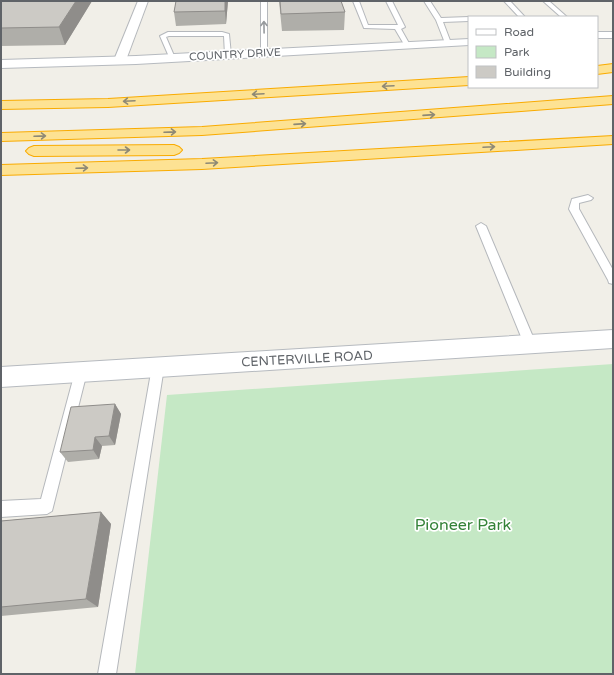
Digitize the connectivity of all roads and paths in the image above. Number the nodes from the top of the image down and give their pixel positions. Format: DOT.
graph roads {
  1 [pos="143,1"];
  2 [pos="264,1"];
  3 [pos="356,1"];
  4 [pos="389,1"];
  5 [pos="427,1"];
  6 [pos="507,1"];
  7 [pos="546,1"];
  8 [pos="521,16"];
  9 [pos="563,16"];
  10 [pos="468,19"];
  11 [pos="439,20"];
  12 [pos="397,27"];
  13 [pos="598,35"];
  14 [pos="613,35"];
  15 [pos="468,42"];
  16 [pos="448,43"];
  17 [pos="407,45"];
  18 [pos="264,53"];
  19 [pos="228,55"];
  20 [pos="172,58"];
  21 [pos="120,60"];
  22 [pos="1,64"];
  23 [pos="613,69"];
  24 [pos="598,70"];
  25 [pos="468,81"];
  26 [pos="613,100"];
  27 [pos="1,105"];
  28 [pos="1,137"];
  29 [pos="613,140"];
  30 [pos="450,149"];
  31 [pos="1,151"];
  32 [pos="1,170"];
  33 [pos="588,198"];
  34 [pos="481,226"];
  35 [pos="613,280"];
  36 [pos="613,339"];
  37 [pos="530,344"];
  38 [pos="158,367"];
  39 [pos="81,372"];
  40 [pos="1,377"];
  41 [pos="1,509"];
  42 [pos="107,674"];
  1 -- 21 [label="street"];
  18 -- 2 [label="lane, one-way"];
  3 -- 12 [label="lane"];
  4 -- 12 [label="lane"];
  5 -- 11 [label="lane"];
  6 -- 8 [label="lane"];
  7 -- 9 [label="lane"];
  10 -- 11 [label="lane"];
  11 -- 16 [label="lane"];
  12 -- 17 [label="lane"];
  13 -- 14 [label="street"];
  15 -- 16 [label="street, COUNTRY DRIVE"];
  16 -- 17 [label="street, COUNTRY DRIVE"];
  17 -- 18 [label="street, COUNTRY DRIVE"];
  18 -- 19 [label="street, COUNTRY DRIVE"];
  19 -- 20 [label="street, COUNTRY DRIVE"];
  19 -- 20 [label="lane"];
  20 -- 21 [label="street, COUNTRY DRIVE"];
  21 -- 22 [label="street, COUNTRY DRIVE"];
  23 -- 24 [label="highway"];
  25 -- 27 [label="highway, one-way"];
  28 -- 26 [label="highway, one-way"];
  30 -- 29 [label="highway, one-way"];
  31 -- 30 [label="highway, one-way"];
  32 -- 30 [label="highway, one-way"];
  33 -- 35 [label="lane"];
  34 -- 37 [label="lane"];
  36 -- 37 [label="street, CENTERVILLE ROAD"];
  37 -- 38 [label="street, CENTERVILLE ROAD"];
  38 -- 39 [label="street, CENTERVILLE ROAD"];
  38 -- 42 [label="lane"];
  39 -- 40 [label="street, CENTERVILLE ROAD"];
  39 -- 41 [label="lane"];
}
